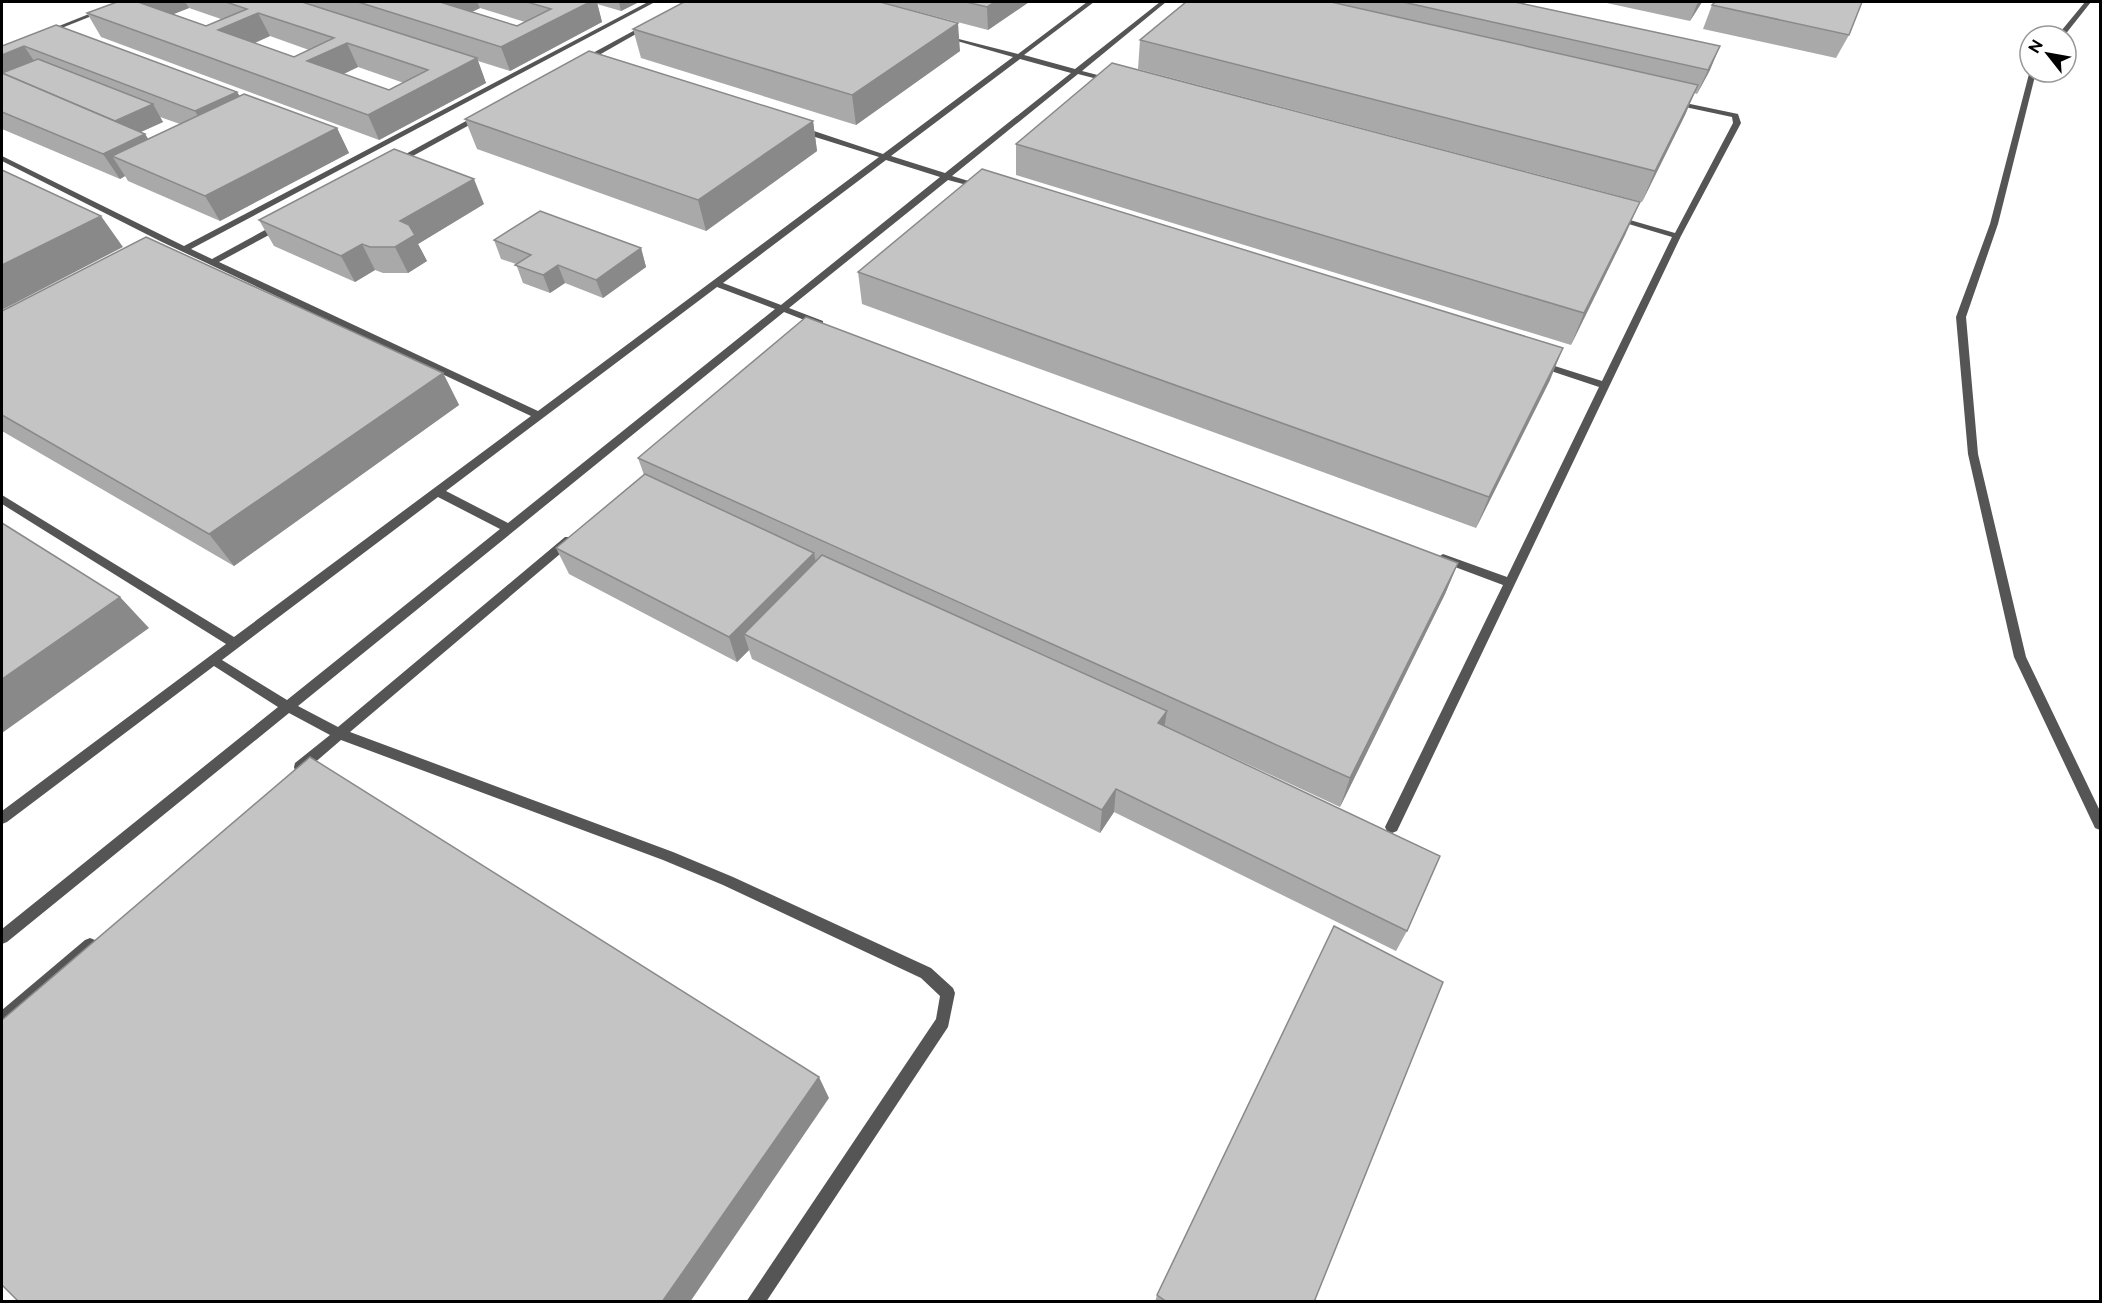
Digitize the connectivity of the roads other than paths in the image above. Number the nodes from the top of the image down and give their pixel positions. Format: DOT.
graph roads {
  1 [pos="124,2"];
  2 [pos="652,2"];
  3 [pos="1091,2"];
  4 [pos="1163,2"];
  5 [pos="2088,2"];
  6 [pos="653,23"];
  7 [pos="2070,24"];
  8 [pos="941,35"];
  9 [pos="35,36"];
  10 [pos="1018,56"];
  11 [pos="583,61"];
  12 [pos="594,64"];
  13 [pos="573,66"];
  14 [pos="1076,72"];
  15 [pos="1122,84"];
  16 [pos="2028,84"];
  17 [pos="1660,98"];
  18 [pos="490,111"];
  19 [pos="795,128"];
  20 [pos="884,156"];
  21 [pos="2,158"];
  22 [pos="387,167"];
  23 [pos="946,176"];
  24 [pos="991,190"];
  25 [pos="1608,217"];
  26 [pos="284,223"];
  27 [pos="1677,236"];
  28 [pos="165,240"];
  29 [pos="155,246"];
  30 [pos="184,249"];
  31 [pos="212,262"];
  32 [pos="715,283"];
  33 [pos="781,308"];
  34 [pos="826,325"];
  35 [pos="1526,360"];
  36 [pos="1605,385"];
  37 [pos="538,415"];
  38 [pos="436,491"];
  39 [pos="2,499"];
  40 [pos="507,528"];
  41 [pos="576,534"];
  42 [pos="1431,553"];
  43 [pos="1510,583"];
  44 [pos="234,643"];
  45 [pos="212,659"];
  46 [pos="287,706"];
  47 [pos="340,734"];
  48 [pos="294,773"];
  49 [pos="2,818"];
  50 [pos="2100,824"];
  51 [pos="1392,827"];
  52 [pos="102,935"];
  53 [pos="2,937"];
  54 [pos="2,1019"];
  55 [pos="755,1302"];
  1 -- 9 [label="street"];
  2 -- 30 [label="street"];
  3 -- 10 [label="street"];
  4 -- 14 [label="street"];
  5 -- 7 [label="street"];
  6 -- 11 [label="street"];
  8 -- 10 [label="street"];
  10 -- 14 [label="street"];
  10 -- 20 [label="street"];
  11 -- 12 [label="street"];
  11 -- 13 [label="street"];
  14 -- 15 [label="street"];
  14 -- 23 [label="street"];
  16 -- 50 [label="street"];
  17 -- 27 [label="street"];
  18 -- 22 [label="street"];
  19 -- 20 [label="street"];
  20 -- 23 [label="street"];
  20 -- 32 [label="street"];
  21 -- 28 [label="street"];
  23 -- 24 [label="street"];
  23 -- 33 [label="street"];
  25 -- 27 [label="street"];
  26 -- 31 [label="street"];
  27 -- 36 [label="street"];
  28 -- 29 [label="street"];
  28 -- 30 [label="street"];
  30 -- 31 [label="street"];
  31 -- 37 [label="street"];
  32 -- 33 [label="street"];
  32 -- 37 [label="street"];
  33 -- 34 [label="street"];
  33 -- 40 [label="street"];
  35 -- 36 [label="street"];
  36 -- 43 [label="street"];
  37 -- 38 [label="street"];
  38 -- 40 [label="street"];
  38 -- 44 [label="street"];
  39 -- 44 [label="street"];
  40 -- 46 [label="street"];
  41 -- 47 [label="street"];
  42 -- 43 [label="street"];
  43 -- 51 [label="street"];
  44 -- 45 [label="street"];
  45 -- 46 [label="street"];
  45 -- 49 [label="street"];
  46 -- 47 [label="street"];
  46 -- 53 [label="street"];
  47 -- 48 [label="street"];
  47 -- 55 [label="street"];
  52 -- 54 [label="street"];
}
